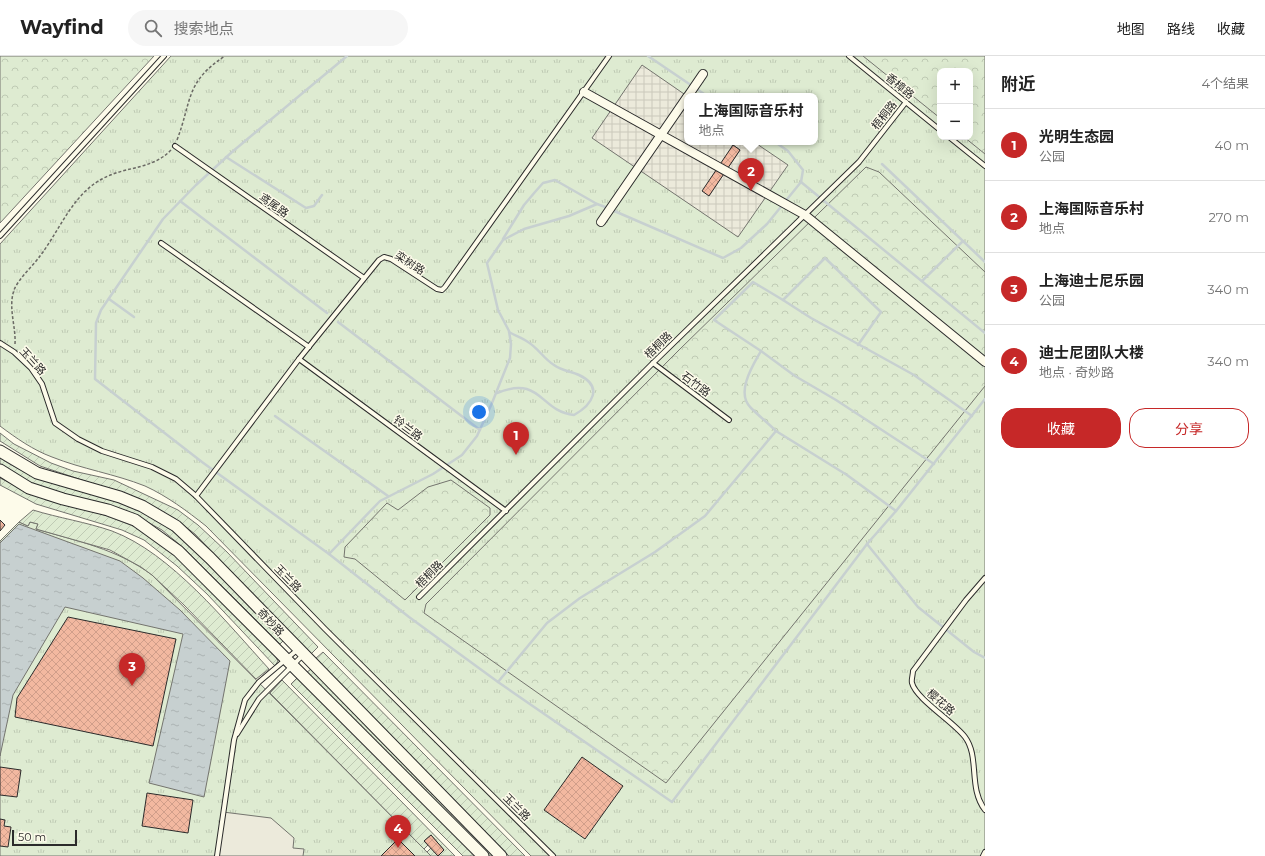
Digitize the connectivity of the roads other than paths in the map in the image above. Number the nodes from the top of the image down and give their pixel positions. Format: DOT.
graph roads {
  1 [pos="164,56"];
  2 [pos="609,56"];
  3 [pos="849,56"];
  4 [pos="703,74"];
  5 [pos="584,92"];
  6 [pos="691,92"];
  7 [pos="684,102"];
  8 [pos="906,102"];
  9 [pos="937,128"];
  10 [pos="661,135"];
  11 [pos="953,140"];
  12 [pos="175,146"];
  13 [pos="985,166"];
  14 [pos="805,215"];
  15 [pos="601,222"];
  16 [pos="0,236"];
  17 [pos="161,243"];
  18 [pos="364,278"];
  19 [pos="0,343"];
  20 [pos="309,347"];
  21 [pos="300,359"];
  22 [pos="985,362"];
  23 [pos="652,363"];
  24 [pos="729,420"];
  25 [pos="0,451"];
  26 [pos="0,470"];
  27 [pos="196,496"];
  28 [pos="506,512"];
  29 [pos="985,578"];
  30 [pos="419,597"];
  31 [pos="300,652"];
  32 [pos="290,662"];
  33 [pos="234,740"];
  34 [pos="985,810"];
  35 [pos="985,852"];
  36 [pos="217,856"];
  37 [pos="483,856"];
  38 [pos="500,856"];
  39 [pos="553,856"];
  40 [pos="983,856"];
  1 -- 16 [label="lane"];
  2 -- 5 [label="lane, 栾树路"];
  3 -- 8 [label="lane, 香樟路"];
  4 -- 6 [label="street"];
  5 -- 10 [label="street"];
  5 -- 18 [label="lane, 栾树路"];
  7 -- 10 [label="street"];
  8 -- 9 [label="lane, 香樟路"];
  8 -- 14 [label="lane, 梧桐路"];
  10 -- 14 [label="street"];
  10 -- 15 [label="street"];
  11 -- 13 [label="lane"];
  12 -- 18 [label="lane, 鸢尾路"];
  14 -- 22 [label="street"];
  14 -- 23 [label="lane, 梧桐路"];
  17 -- 20 [label="lane"];
  18 -- 20 [label="lane, 栾树路"];
  19 -- 27 [label="lane, 玉兰路"];
  20 -- 21 [label="lane, 栾树路"];
  21 -- 27 [label="lane, 栾树路"];
  21 -- 28 [label="lane, 铃兰路"];
  23 -- 24 [label="lane, 石竹路"];
  23 -- 28 [label="lane, 梧桐路"];
  25 -- 31 [label="street, 奇妙路"];
  26 -- 32 [label="street, 奇妙路"];
  27 -- 39 [label="lane, 玉兰路"];
  28 -- 30 [label="lane, 梧桐路"];
  29 -- 34 [label="lane, 樱花路"];
  31 -- 32 [label="lane"];
  31 -- 32 [label="lane"];
  31 -- 38 [label="street, 奇妙路"];
  32 -- 33 [label="lane"];
  32 -- 33 [label="lane"];
  32 -- 37 [label="street, 奇妙路"];
  33 -- 36 [label="lane"];
  35 -- 40 [label="lane"];
}
